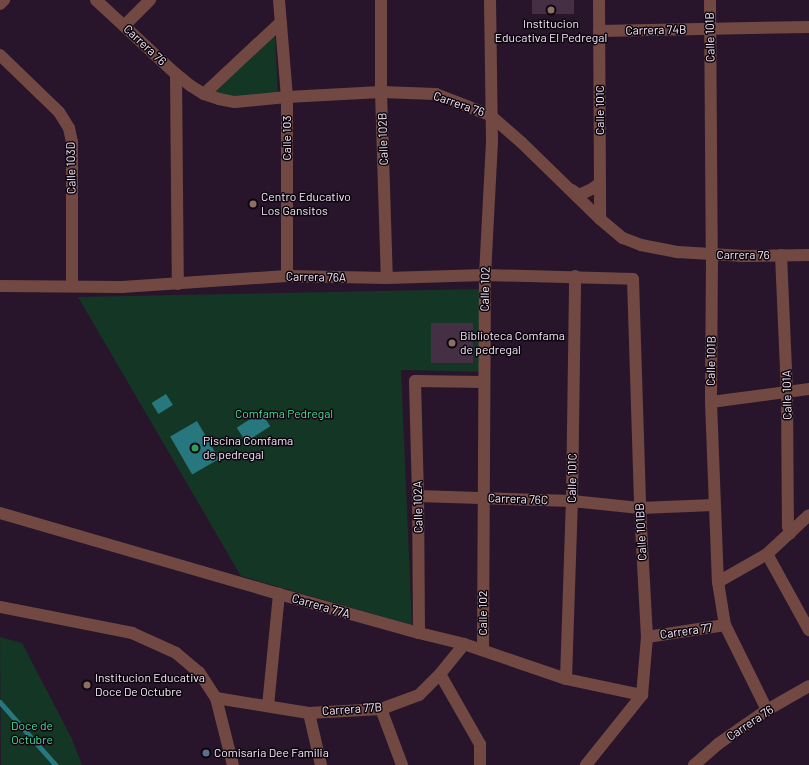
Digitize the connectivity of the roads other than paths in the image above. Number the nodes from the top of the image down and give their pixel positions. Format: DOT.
graph roads {
  1 [pos="4,0"];
  2 [pos="96,0"];
  3 [pos="150,0"];
  4 [pos="279,0"];
  5 [pos="381,0"];
  6 [pos="490,0"];
  7 [pos="599,0"];
  8 [pos="710,0"];
  9 [pos="0,4"];
  10 [pos="281,22"];
  11 [pos="124,26"];
  12 [pos="809,26"];
  13 [pos="710,29"];
  14 [pos="599,31"];
  15 [pos="0,55"];
  16 [pos="176,74"];
  17 [pos="381,92"];
  18 [pos="204,94"];
  19 [pos="287,96"];
  20 [pos="490,115"];
  21 [pos="600,183"];
  22 [pos="571,190"];
  23 [pos="600,219"];
  24 [pos="781,255"];
  25 [pos="809,255"];
  26 [pos="712,256"];
  27 [pos="485,275"];
  28 [pos="287,276"];
  29 [pos="575,276"];
  30 [pos="387,278"];
  31 [pos="633,279"];
  32 [pos="178,284"];
  33 [pos="0,286"];
  34 [pos="72,286"];
  35 [pos="484,382"];
  36 [pos="809,389"];
  37 [pos="787,393"];
  38 [pos="711,402"];
  39 [pos="418,496"];
  40 [pos="484,498"];
  41 [pos="572,501"];
  42 [pos="714,505"];
  43 [pos="640,508"];
  44 [pos="0,513"];
  45 [pos="809,515"];
  46 [pos="790,534"];
  47 [pos="767,554"];
  48 [pos="718,582"];
  49 [pos="279,594"];
  50 [pos="0,608"];
  51 [pos="725,625"];
  52 [pos="809,630"];
  53 [pos="419,633"];
  54 [pos="647,637"];
  55 [pos="464,644"];
  56 [pos="482,650"];
  57 [pos="440,674"];
  58 [pos="566,679"];
  59 [pos="809,686"];
  60 [pos="642,695"];
  61 [pos="216,698"];
  62 [pos="268,706"];
  63 [pos="381,709"];
  64 [pos="767,710"];
  65 [pos="309,713"];
  66 [pos="233,765"];
  67 [pos="320,765"];
  68 [pos="402,765"];
  69 [pos="480,765"];
  70 [pos="586,765"];
  71 [pos="694,765"];
  1 -- 9 [label="street"];
  2 -- 11 [label="street, Carrera 76"];
  3 -- 11 [label="street"];
  4 -- 10 [label="street, Calle 103"];
  5 -- 17 [label="street, Calle 102B"];
  6 -- 20 [label="street, Calle 102"];
  7 -- 14 [label="street, Calle 101C"];
  8 -- 13 [label="street, Calle 101B"];
  10 -- 18 [label="street"];
  10 -- 19 [label="street, Calle 103"];
  11 -- 16 [label="street, Carrera 76"];
  12 -- 13 [label="street, Carrera 74B"];
  13 -- 14 [label="street, Carrera 74B"];
  13 -- 26 [label="street, Calle 101B"];
  14 -- 21 [label="street, Calle 101C"];
  15 -- 34 [label="street, Calle 103D"];
  16 -- 18 [label="street, Carrera 76"];
  16 -- 32 [label="street"];
  17 -- 19 [label="street, Carrera 76"];
  17 -- 20 [label="street, Carrera 76"];
  17 -- 30 [label="street, Calle 102B"];
  18 -- 19 [label="street, Carrera 76"];
  19 -- 28 [label="street, Calle 103"];
  20 -- 22 [label="street, Carrera 76"];
  20 -- 27 [label="street, Calle 102"];
  21 -- 22 [label="street"];
  21 -- 23 [label="street, Calle 101C"];
  22 -- 23 [label="street, Carrera 76"];
  23 -- 26 [label="street, Carrera 76"];
  24 -- 25 [label="street, Carrera 76"];
  24 -- 26 [label="street, Carrera 76"];
  24 -- 37 [label="street, Calle 101A"];
  26 -- 38 [label="street, Calle 101B"];
  27 -- 29 [label="street, Carrera 76A"];
  27 -- 30 [label="street, Carrera 76A"];
  27 -- 35 [label="street, Calle 102"];
  28 -- 30 [label="street, Carrera 76A"];
  28 -- 32 [label="street, Carrera 76A"];
  29 -- 31 [label="street, Carrera 76A"];
  29 -- 41 [label="street, Calle 101C"];
  31 -- 43 [label="street, Calle 101BB"];
  32 -- 34 [label="street, Carrera 76A"];
  33 -- 34 [label="street, Carrera 76A"];
  35 -- 39 [label="street, Calle 102A"];
  35 -- 40 [label="street, Calle 102"];
  36 -- 37 [label="street"];
  37 -- 38 [label="street"];
  37 -- 46 [label="street, Calle 101A"];
  38 -- 42 [label="street, Calle 101B"];
  39 -- 40 [label="street, Carrera 76C"];
  39 -- 53 [label="street, Calle 102A"];
  40 -- 41 [label="street, Carrera 76C"];
  40 -- 56 [label="street, Calle 102"];
  41 -- 43 [label="street, Carrera 76C"];
  41 -- 58 [label="street, Calle 101C"];
  42 -- 43 [label="street, Carrera 76C"];
  42 -- 48 [label="street, Calle 101B"];
  43 -- 54 [label="street, Calle 101BB"];
  44 -- 49 [label="street, Carrera 77A"];
  45 -- 46 [label="street"];
  46 -- 47 [label="street"];
  47 -- 48 [label="street"];
  47 -- 52 [label="street"];
  48 -- 51 [label="street, Calle 101B"];
  49 -- 53 [label="street, Carrera 77A"];
  49 -- 62 [label="street"];
  50 -- 61 [label="street"];
  51 -- 54 [label="street, Carrera 77"];
  51 -- 64 [label="street, Calle 101B"];
  53 -- 55 [label="street, Carrera 77A"];
  54 -- 60 [label="street, Calle 101BB"];
  55 -- 56 [label="street, Carrera 77A"];
  55 -- 57 [label="street, Carrera 77B"];
  56 -- 58 [label="street, Carrera 77A"];
  57 -- 63 [label="street, Carrera 77B"];
  57 -- 69 [label="street"];
  58 -- 60 [label="street, Carrera 77A"];
  59 -- 64 [label="street, Carrera 76"];
  60 -- 70 [label="street"];
  61 -- 62 [label="street, Carrera 77B"];
  61 -- 66 [label="street"];
  62 -- 65 [label="street, Carrera 77B"];
  63 -- 65 [label="street, Carrera 77B"];
  63 -- 68 [label="street"];
  64 -- 71 [label="street, Carrera 76"];
  65 -- 67 [label="street"];
}
